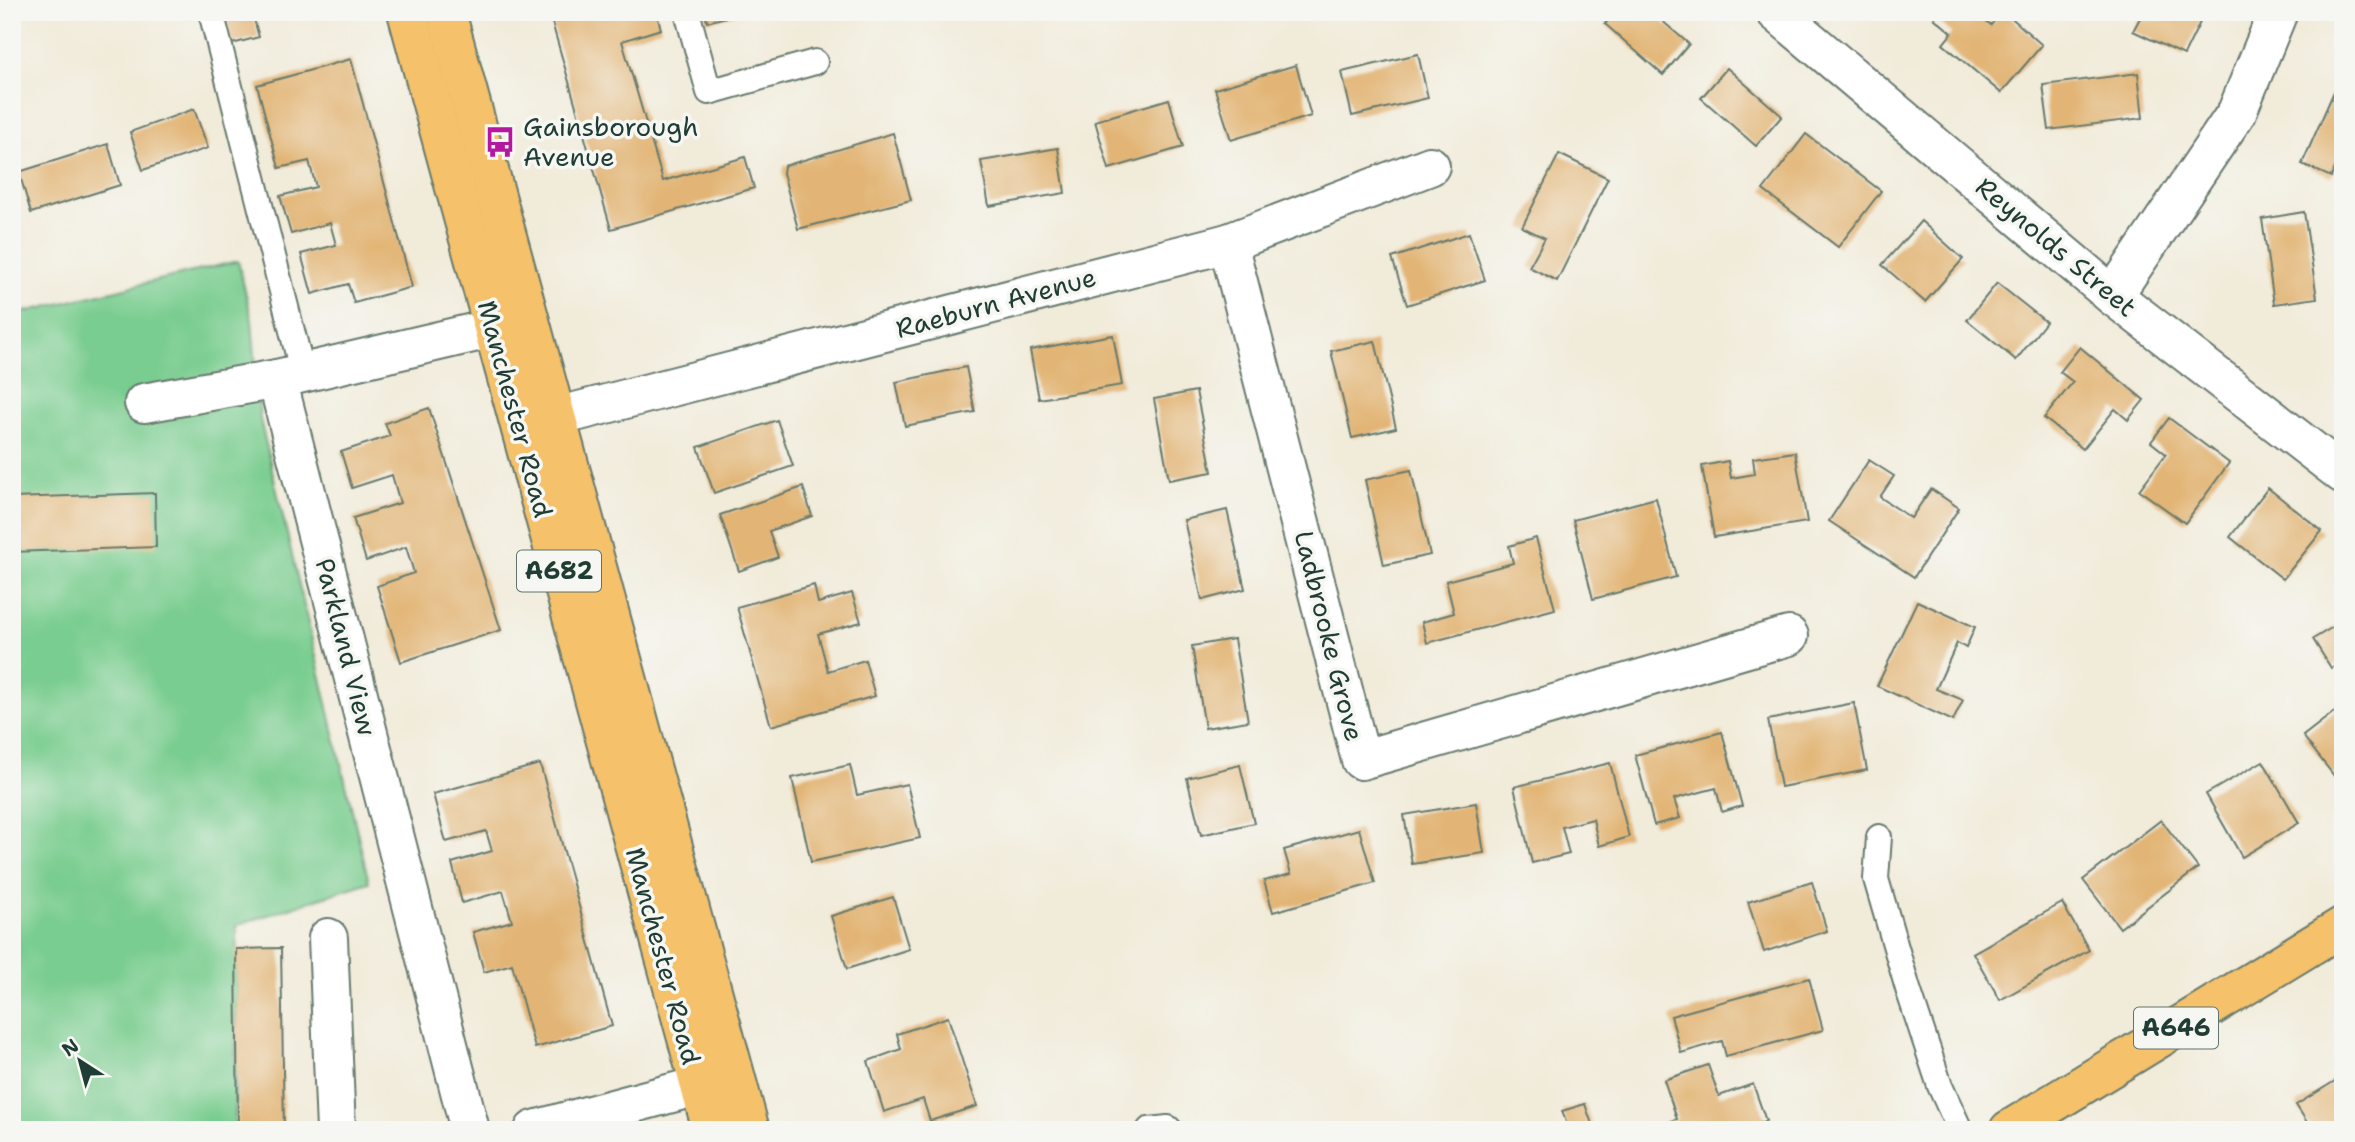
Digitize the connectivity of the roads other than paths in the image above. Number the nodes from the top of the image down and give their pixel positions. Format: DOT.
graph roads {
  1 [pos="211,12"];
  2 [pos="407,12"];
  3 [pos="446,12"];
  4 [pos="687,12"];
  5 [pos="1776,12"];
  6 [pos="2278,12"];
  7 [pos="815,62"];
  8 [pos="1430,166"];
  9 [pos="1228,243"];
  10 [pos="2113,296"];
  11 [pos="512,324"];
  12 [pos="290,376"];
  13 [pos="144,403"];
  14 [pos="556,417"];
  15 [pos="520,429"];
  16 [pos="2343,474"];
  17 [pos="1789,636"];
  18 [pos="625,672"];
  19 [pos="589,680"];
  20 [pos="1879,837"];
  21 [pos="2343,926"];
  22 [pos="328,937"];
  23 [pos="734,1076"];
  24 [pos="698,1086"];
  25 [pos="335,1130"];
  26 [pos="470,1130"];
  27 [pos="534,1130"];
  28 [pos="712,1130"];
  29 [pos="750,1130"];
  30 [pos="1149,1130"];
  31 [pos="1170,1130"];
  32 [pos="1960,1130"];
  33 [pos="2008,1130"];
  1 -- 12 [label="lane"];
  2 -- 11 [label="main road, Manchester Road / A682"];
  3 -- 11 [label="main road, Manchester Road / A682"];
  4 -- 7 [label="lane"];
  5 -- 10 [label="street, Reynolds Street"];
  6 -- 10 [label="street"];
  8 -- 9 [label="street, Raeburn Avenue"];
  9 -- 14 [label="street, Raeburn Avenue"];
  9 -- 17 [label="street, Ladbrooke Grove"];
  10 -- 16 [label="street, Reynolds Street"];
  11 -- 12 [label="street"];
  11 -- 14 [label="main road, Manchester Road / A682"];
  11 -- 15 [label="main road, Manchester Road / A682"];
  12 -- 13 [label="street"];
  12 -- 26 [label="street, Parkland View"];
  14 -- 15 [label="main road"];
  14 -- 18 [label="main road, Manchester Road / A682"];
  15 -- 19 [label="main road, Manchester Road / A682"];
  18 -- 19 [label="main road"];
  18 -- 23 [label="main road, Manchester Road / A682"];
  19 -- 24 [label="main road, Manchester Road / A682"];
  20 -- 32 [label="lane"];
  21 -- 33 [label="main road, A646"];
  22 -- 25 [label="street"];
  23 -- 24 [label="main road"];
  23 -- 29 [label="main road, Manchester Road / A682"];
  24 -- 27 [label="street"];
  24 -- 28 [label="main road, Manchester Road / A682"];
  30 -- 31 [label="lane"];
}
